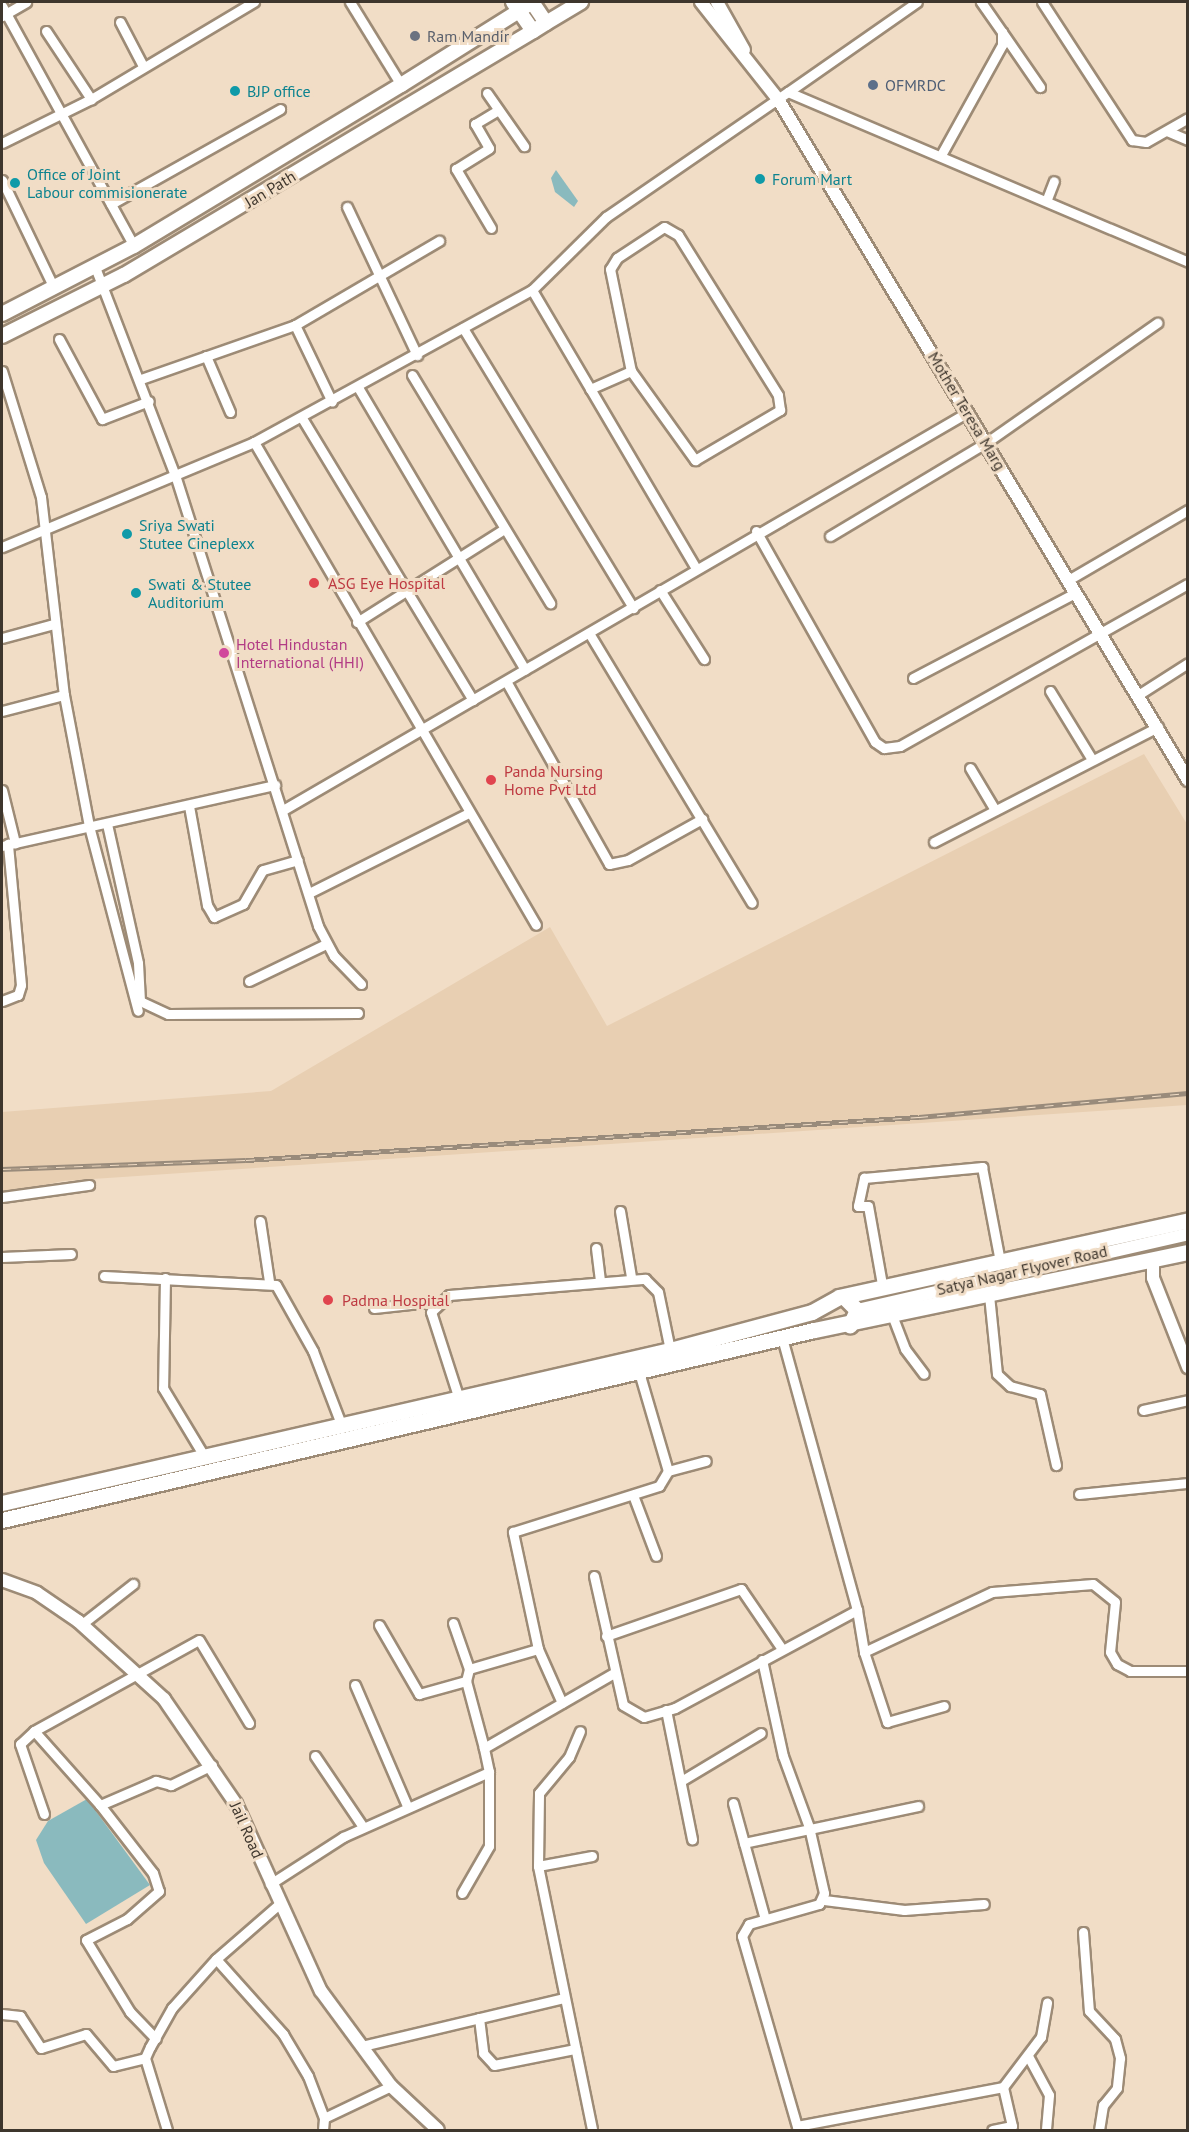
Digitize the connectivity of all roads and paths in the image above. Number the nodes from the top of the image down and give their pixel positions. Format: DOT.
graph roads {
  1 [pos="26,2"];
  2 [pos="254,2"];
  3 [pos="350,2"];
  4 [pos="532,2"];
  5 [pos="581,2"];
  6 [pos="701,2"];
  7 [pos="717,2"];
  8 [pos="917,2"];
  9 [pos="981,2"];
  10 [pos="1042,2"];
  11 [pos="516,6"];
  12 [pos="3,12"];
  13 [pos="120,22"];
  14 [pos="546,23"];
  15 [pos="46,31"];
  16 [pos="533,31"];
  17 [pos="1002,32"];
  18 [pos="744,50"];
  19 [pos="143,66"];
  20 [pos="401,85"];
  21 [pos="1040,87"];
  22 [pos="487,93"];
  23 [pos="783,95"];
  24 [pos="91,99"];
  25 [pos="280,109"];
  26 [pos="498,110"];
  27 [pos="63,114"];
  28 [pos="1188,118"];
  29 [pos="1167,131"];
  30 [pos="1188,140"];
  31 [pos="2,143"];
  32 [pos="524,146"];
  33 [pos="941,155"];
  34 [pos="2,180"];
  35 [pos="1054,181"];
  36 [pos="1047,199"];
  37 [pos="111,204"];
  38 [pos="347,207"];
  39 [pos="490,228"];
  40 [pos="439,242"];
  41 [pos="134,246"];
  42 [pos="1188,262"];
  43 [pos="95,267"];
  44 [pos="378,277"];
  45 [pos="105,285"];
  46 [pos="54,288"];
  47 [pos="532,290"];
  48 [pos="2,314"];
  49 [pos="1157,323"];
  50 [pos="296,325"];
  51 [pos="463,328"];
  52 [pos="2,336"];
  53 [pos="59,339"];
  54 [pos="417,355"];
  55 [pos="206,356"];
  56 [pos="2,371"];
  57 [pos="631,371"];
  58 [pos="412,375"];
  59 [pos="141,378"];
  60 [pos="359,389"];
  61 [pos="590,389"];
  62 [pos="149,401"];
  63 [pos="332,402"];
  64 [pos="230,412"];
  65 [pos="968,412"];
  66 [pos="302,418"];
  67 [pos="254,442"];
  68 [pos="987,442"];
  69 [pos="176,478"];
  70 [pos="1188,510"];
  71 [pos="504,529"];
  72 [pos="44,531"];
  73 [pos="756,531"];
  74 [pos="830,536"];
  75 [pos="2,547"];
  76 [pos="459,557"];
  77 [pos="695,567"];
  78 [pos="1068,580"];
  79 [pos="1188,584"];
  80 [pos="406,590"];
  81 [pos="660,590"];
  82 [pos="1075,594"];
  83 [pos="550,603"];
  84 [pos="633,608"];
  85 [pos="357,622"];
  86 [pos="54,624"];
  87 [pos="1099,632"];
  88 [pos="589,633"];
  89 [pos="2,638"];
  90 [pos="704,659"];
  91 [pos="1188,663"];
  92 [pos="525,670"];
  93 [pos="913,678"];
  94 [pos="506,681"];
  95 [pos="1050,692"];
  96 [pos="1138,695"];
  97 [pos="64,696"];
  98 [pos="472,700"];
  99 [pos="2,711"];
  100 [pos="1158,727"];
  101 [pos="420,731"];
  102 [pos="1091,758"];
  103 [pos="970,768"];
  104 [pos="1186,776"];
  105 [pos="275,785"];
  106 [pos="2,790"];
  107 [pos="189,806"];
  108 [pos="283,810"];
  109 [pos="995,810"];
  110 [pos="469,813"];
  111 [pos="702,819"];
  112 [pos="107,824"];
  113 [pos="89,826"];
  114 [pos="934,842"];
  115 [pos="8,844"];
  116 [pos="298,860"];
  117 [pos="309,893"];
  118 [pos="752,903"];
  119 [pos="536,925"];
  120 [pos="326,944"];
  121 [pos="249,981"];
  122 [pos="361,984"];
  123 [pos="2,1001"];
  124 [pos="138,1011"];
  125 [pos="358,1013"];
  126 [pos="89,1185"];
  127 [pos="2,1197"];
  128 [pos="620,1211"];
  129 [pos="1188,1220"];
  130 [pos="260,1221"];
  131 [pos="1188,1234"];
  132 [pos="596,1248"];
  133 [pos="1188,1252"];
  134 [pos="71,1254"];
  135 [pos="2,1257"];
  136 [pos="1153,1260"];
  137 [pos="1000,1261"];
  138 [pos="105,1276"];
  139 [pos="631,1277"];
  140 [pos="165,1278"];
  141 [pos="600,1279"];
  142 [pos="269,1281"];
  143 [pos="883,1290"];
  144 [pos="989,1295"];
  145 [pos="840,1298"];
  146 [pos="438,1301"];
  147 [pos="374,1308"];
  148 [pos="857,1310"];
  149 [pos="892,1315"];
  150 [pos="844,1326"];
  151 [pos="782,1338"];
  152 [pos="670,1350"];
  153 [pos="1188,1367"];
  154 [pos="639,1371"];
  155 [pos="924,1374"];
  156 [pos="459,1399"];
  157 [pos="1188,1401"];
  158 [pos="1143,1410"];
  159 [pos="341,1424"];
  160 [pos="204,1456"];
  161 [pos="706,1461"];
  162 [pos="1056,1465"];
  163 [pos="668,1471"];
  164 [pos="1188,1483"];
  165 [pos="1079,1494"];
  166 [pos="633,1495"];
  167 [pos="2,1503"];
  168 [pos="2,1520"];
  169 [pos="656,1556"];
  170 [pos="594,1576"];
  171 [pos="2,1580"];
  172 [pos="133,1584"];
  173 [pos="857,1610"];
  174 [pos="453,1623"];
  175 [pos="82,1624"];
  176 [pos="379,1625"];
  177 [pos="606,1636"];
  178 [pos="538,1649"];
  179 [pos="782,1649"];
  180 [pos="864,1652"];
  181 [pos="762,1660"];
  182 [pos="469,1669"];
  183 [pos="1188,1671"];
  184 [pos="140,1672"];
  185 [pos="614,1673"];
  186 [pos="466,1681"];
  187 [pos="355,1685"];
  188 [pos="562,1703"];
  189 [pos="944,1706"];
  190 [pos="666,1710"];
  191 [pos="249,1723"];
  192 [pos="34,1731"];
  193 [pos="580,1731"];
  194 [pos="761,1733"];
  195 [pos="484,1748"];
  196 [pos="315,1756"];
  197 [pos="212,1764"];
  198 [pos="489,1772"];
  199 [pos="681,1781"];
  200 [pos="733,1803"];
  201 [pos="100,1805"];
  202 [pos="407,1806"];
  203 [pos="918,1806"];
  204 [pos="44,1814"];
  205 [pos="363,1827"];
  206 [pos="809,1827"];
  207 [pos="693,1839"];
  208 [pos="744,1843"];
  209 [pos="592,1856"];
  210 [pos="538,1866"];
  211 [pos="270,1884"];
  212 [pos="462,1893"];
  213 [pos="824,1900"];
  214 [pos="279,1904"];
  215 [pos="984,1904"];
  216 [pos="765,1919"];
  217 [pos="1083,1932"];
  218 [pos="216,1959"];
  219 [pos="563,1998"];
  220 [pos="1047,2003"];
  221 [pos="2,2014"];
  222 [pos="479,2018"];
  223 [pos="156,2039"];
  224 [pos="362,2046"];
  225 [pos="575,2049"];
  226 [pos="1028,2056"];
  227 [pos="145,2058"];
  228 [pos="391,2086"];
  229 [pos="1003,2087"];
  230 [pos="324,2118"];
  231 [pos="797,2128"];
  232 [pos="167,2130"];
  233 [pos="323,2130"];
  234 [pos="438,2130"];
  235 [pos="592,2130"];
  236 [pos="992,2130"];
  237 [pos="1046,2130"];
  238 [pos="1099,2130"];
  1 -- 12 [label="street"];
  2 -- 19 [label="street"];
  3 -- 20 [label="street"];
  4 -- 11 [label="main road, Jan Path"];
  4 -- 14 [label="main road"];
  5 -- 14 [label="main road"];
  6 -- 18 [label="street, Mother Teresa Marg"];
  7 -- 18 [label="street, Mother Teresa Marg"];
  8 -- 23 [label="street"];
  9 -- 17 [label="street"];
  10 -- 29 [label="street"];
  11 -- 16 [label="main road"];
  11 -- 20 [label="main road, Jan Path"];
  12 -- 27 [label="street"];
  13 -- 19 [label="street"];
  14 -- 16 [label="main road, Jan Path"];
  15 -- 24 [label="street"];
  16 -- 45 [label="main road, Jan Path"];
  17 -- 21 [label="street"];
  17 -- 33 [label="street"];
  18 -- 23 [label="street, Mother Teresa Marg"];
  19 -- 24 [label="street"];
  20 -- 41 [label="main road, Jan Path"];
  22 -- 26 [label="street"];
  23 -- 33 [label="street"];
  23 -- 47 [label="street"];
  23 -- 65 [label="street, Mother Teresa Marg"];
  24 -- 27 [label="street"];
  25 -- 37 [label="street"];
  26 -- 32 [label="street"];
  26 -- 39 [label="street"];
  27 -- 31 [label="street"];
  27 -- 37 [label="street"];
  28 -- 29 [label="street"];
  29 -- 30 [label="street"];
  33 -- 36 [label="street"];
  34 -- 46 [label="street"];
  35 -- 36 [label="street"];
  36 -- 42 [label="street"];
  37 -- 41 [label="street"];
  38 -- 44 [label="street"];
  40 -- 44 [label="street"];
  41 -- 43 [label="main road, Jan Path"];
  43 -- 45 [label="street"];
  43 -- 46 [label="main road, Jan Path"];
  44 -- 50 [label="street"];
  44 -- 54 [label="street"];
  45 -- 52 [label="main road, Jan Path"];
  45 -- 59 [label="street"];
  46 -- 48 [label="main road, Jan Path"];
  47 -- 51 [label="street"];
  47 -- 61 [label="street"];
  49 -- 68 [label="street"];
  50 -- 55 [label="street"];
  50 -- 63 [label="street"];
  51 -- 54 [label="street"];
  51 -- 84 [label="street"];
  53 -- 62 [label="street"];
  54 -- 60 [label="street"];
  55 -- 59 [label="street"];
  55 -- 64 [label="street"];
  56 -- 72 [label="street"];
  57 -- 57 [label="street"];
  57 -- 61 [label="street"];
  58 -- 71 [label="street"];
  59 -- 62 [label="street"];
  60 -- 63 [label="street"];
  60 -- 76 [label="street"];
  61 -- 77 [label="street"];
  62 -- 69 [label="street"];
  63 -- 66 [label="street"];
  65 -- 68 [label="street, Mother Teresa Marg"];
  65 -- 73 [label="street"];
  66 -- 67 [label="street"];
  66 -- 80 [label="street"];
  67 -- 69 [label="street"];
  67 -- 85 [label="street"];
  68 -- 74 [label="street"];
  68 -- 78 [label="street, Mother Teresa Marg"];
  69 -- 72 [label="street"];
  69 -- 105 [label="street"];
  70 -- 78 [label="street"];
  71 -- 76 [label="street"];
  71 -- 83 [label="street"];
  72 -- 75 [label="street"];
  72 -- 86 [label="street"];
  73 -- 77 [label="street"];
  73 -- 87 [label="street"];
  76 -- 80 [label="street"];
  76 -- 92 [label="street"];
  77 -- 81 [label="street"];
  78 -- 82 [label="street, Mother Teresa Marg"];
  79 -- 87 [label="street"];
  80 -- 85 [label="street"];
  80 -- 98 [label="street"];
  81 -- 84 [label="street"];
  81 -- 90 [label="street"];
  82 -- 87 [label="street, Mother Teresa Marg"];
  82 -- 93 [label="street"];
  84 -- 88 [label="street"];
  85 -- 101 [label="street"];
  86 -- 89 [label="street"];
  86 -- 97 [label="street"];
  87 -- 96 [label="street, Mother Teresa Marg"];
  88 -- 92 [label="street"];
  88 -- 111 [label="street"];
  91 -- 96 [label="street"];
  92 -- 94 [label="street"];
  94 -- 98 [label="street"];
  94 -- 111 [label="street"];
  95 -- 102 [label="street"];
  96 -- 100 [label="street, Mother Teresa Marg"];
  97 -- 99 [label="street"];
  97 -- 113 [label="street"];
  98 -- 101 [label="street"];
  100 -- 102 [label="street"];
  100 -- 104 [label="street, Mother Teresa Marg"];
  101 -- 108 [label="street"];
  101 -- 110 [label="street"];
  102 -- 109 [label="street"];
  103 -- 109 [label="street"];
  105 -- 107 [label="street"];
  105 -- 108 [label="street"];
  106 -- 115 [label="street"];
  107 -- 112 [label="street"];
  107 -- 116 [label="street"];
  108 -- 116 [label="street"];
  109 -- 114 [label="street"];
  110 -- 117 [label="street"];
  110 -- 119 [label="street"];
  111 -- 118 [label="street"];
  112 -- 113 [label="street"];
  112 -- 125 [label="street"];
  113 -- 115 [label="street"];
  113 -- 124 [label="street"];
  115 -- 123 [label="street"];
  116 -- 117 [label="street"];
  117 -- 120 [label="street"];
  120 -- 121 [label="street"];
  120 -- 122 [label="street"];
  126 -- 127 [label="street"];
  128 -- 139 [label="street"];
  129 -- 137 [label="main road"];
  130 -- 142 [label="street"];
  131 -- 148 [label="street, Satya Nagar Flyover Road"];
  132 -- 141 [label="street"];
  133 -- 136 [label="main road"];
  134 -- 135 [label="street"];
  136 -- 144 [label="main road"];
  136 -- 153 [label="street"];
  137 -- 143 [label="main road"];
  137 -- 143 [label="street"];
  138 -- 140 [label="street"];
  139 -- 141 [label="street"];
  139 -- 152 [label="street"];
  140 -- 142 [label="street"];
  140 -- 160 [label="street"];
  141 -- 146 [label="street"];
  142 -- 159 [label="street"];
  143 -- 145 [label="main road"];
  144 -- 149 [label="main road"];
  144 -- 162 [label="street"];
  145 -- 148 [label="main road"];
  145 -- 150 [label="main road"];
  145 -- 152 [label="main road"];
  146 -- 147 [label="street"];
  146 -- 156 [label="street"];
  148 -- 150 [label="main road"];
  149 -- 150 [label="main road"];
  149 -- 155 [label="street"];
  150 -- 151 [label="main road"];
  151 -- 154 [label="main road"];
  151 -- 173 [label="street"];
  152 -- 156 [label="main road"];
  154 -- 163 [label="street"];
  154 -- 168 [label="main road"];
  156 -- 159 [label="main road"];
  157 -- 158 [label="street"];
  159 -- 160 [label="main road"];
  160 -- 167 [label="main road"];
  161 -- 163 [label="street"];
  163 -- 166 [label="street"];
  164 -- 165 [label="street"];
  166 -- 169 [label="street"];
  166 -- 178 [label="street"];
  170 -- 177 [label="street"];
  171 -- 175 [label="street, Jail Road"];
  172 -- 175 [label="street"];
  173 -- 179 [label="street"];
  173 -- 180 [label="street"];
  174 -- 182 [label="street"];
  175 -- 184 [label="street, Jail Road"];
  176 -- 186 [label="street"];
  177 -- 179 [label="street"];
  177 -- 185 [label="street"];
  178 -- 182 [label="street"];
  178 -- 188 [label="street"];
  179 -- 181 [label="street"];
  180 -- 183 [label="street"];
  180 -- 189 [label="street"];
  181 -- 190 [label="street"];
  181 -- 206 [label="street"];
  182 -- 186 [label="street"];
  184 -- 191 [label="street"];
  184 -- 192 [label="street"];
  184 -- 197 [label="street, Jail Road"];
  185 -- 188 [label="street"];
  185 -- 190 [label="street"];
  186 -- 195 [label="street"];
  187 -- 202 [label="street"];
  188 -- 195 [label="street"];
  190 -- 199 [label="street"];
  192 -- 201 [label="street"];
  192 -- 204 [label="street"];
  193 -- 210 [label="street"];
  194 -- 199 [label="street"];
  195 -- 198 [label="street"];
  196 -- 205 [label="street"];
  197 -- 201 [label="street"];
  197 -- 211 [label="street, Jail Road"];
  198 -- 202 [label="street"];
  198 -- 212 [label="street"];
  199 -- 207 [label="street"];
  200 -- 208 [label="street"];
  201 -- 223 [label="street"];
  202 -- 205 [label="street"];
  203 -- 206 [label="street"];
  205 -- 211 [label="street"];
  206 -- 208 [label="street"];
  206 -- 213 [label="street"];
  208 -- 216 [label="street"];
  209 -- 210 [label="street"];
  210 -- 219 [label="street"];
  211 -- 214 [label="street, Jail Road"];
  213 -- 215 [label="street"];
  213 -- 216 [label="street"];
  214 -- 218 [label="street"];
  214 -- 224 [label="street, Jail Road"];
  216 -- 231 [label="street"];
  217 -- 238 [label="street"];
  218 -- 223 [label="street"];
  218 -- 230 [label="street"];
  219 -- 222 [label="street"];
  219 -- 225 [label="street"];
  220 -- 226 [label="street"];
  221 -- 227 [label="street"];
  222 -- 224 [label="street"];
  222 -- 225 [label="street"];
  223 -- 227 [label="street"];
  224 -- 228 [label="street, Jail Road"];
  225 -- 235 [label="street"];
  226 -- 229 [label="street"];
  226 -- 237 [label="street"];
  227 -- 232 [label="street"];
  228 -- 230 [label="street"];
  228 -- 234 [label="street, Jail Road"];
  229 -- 231 [label="street"];
  229 -- 236 [label="street"];
  230 -- 233 [label="street"];
}
